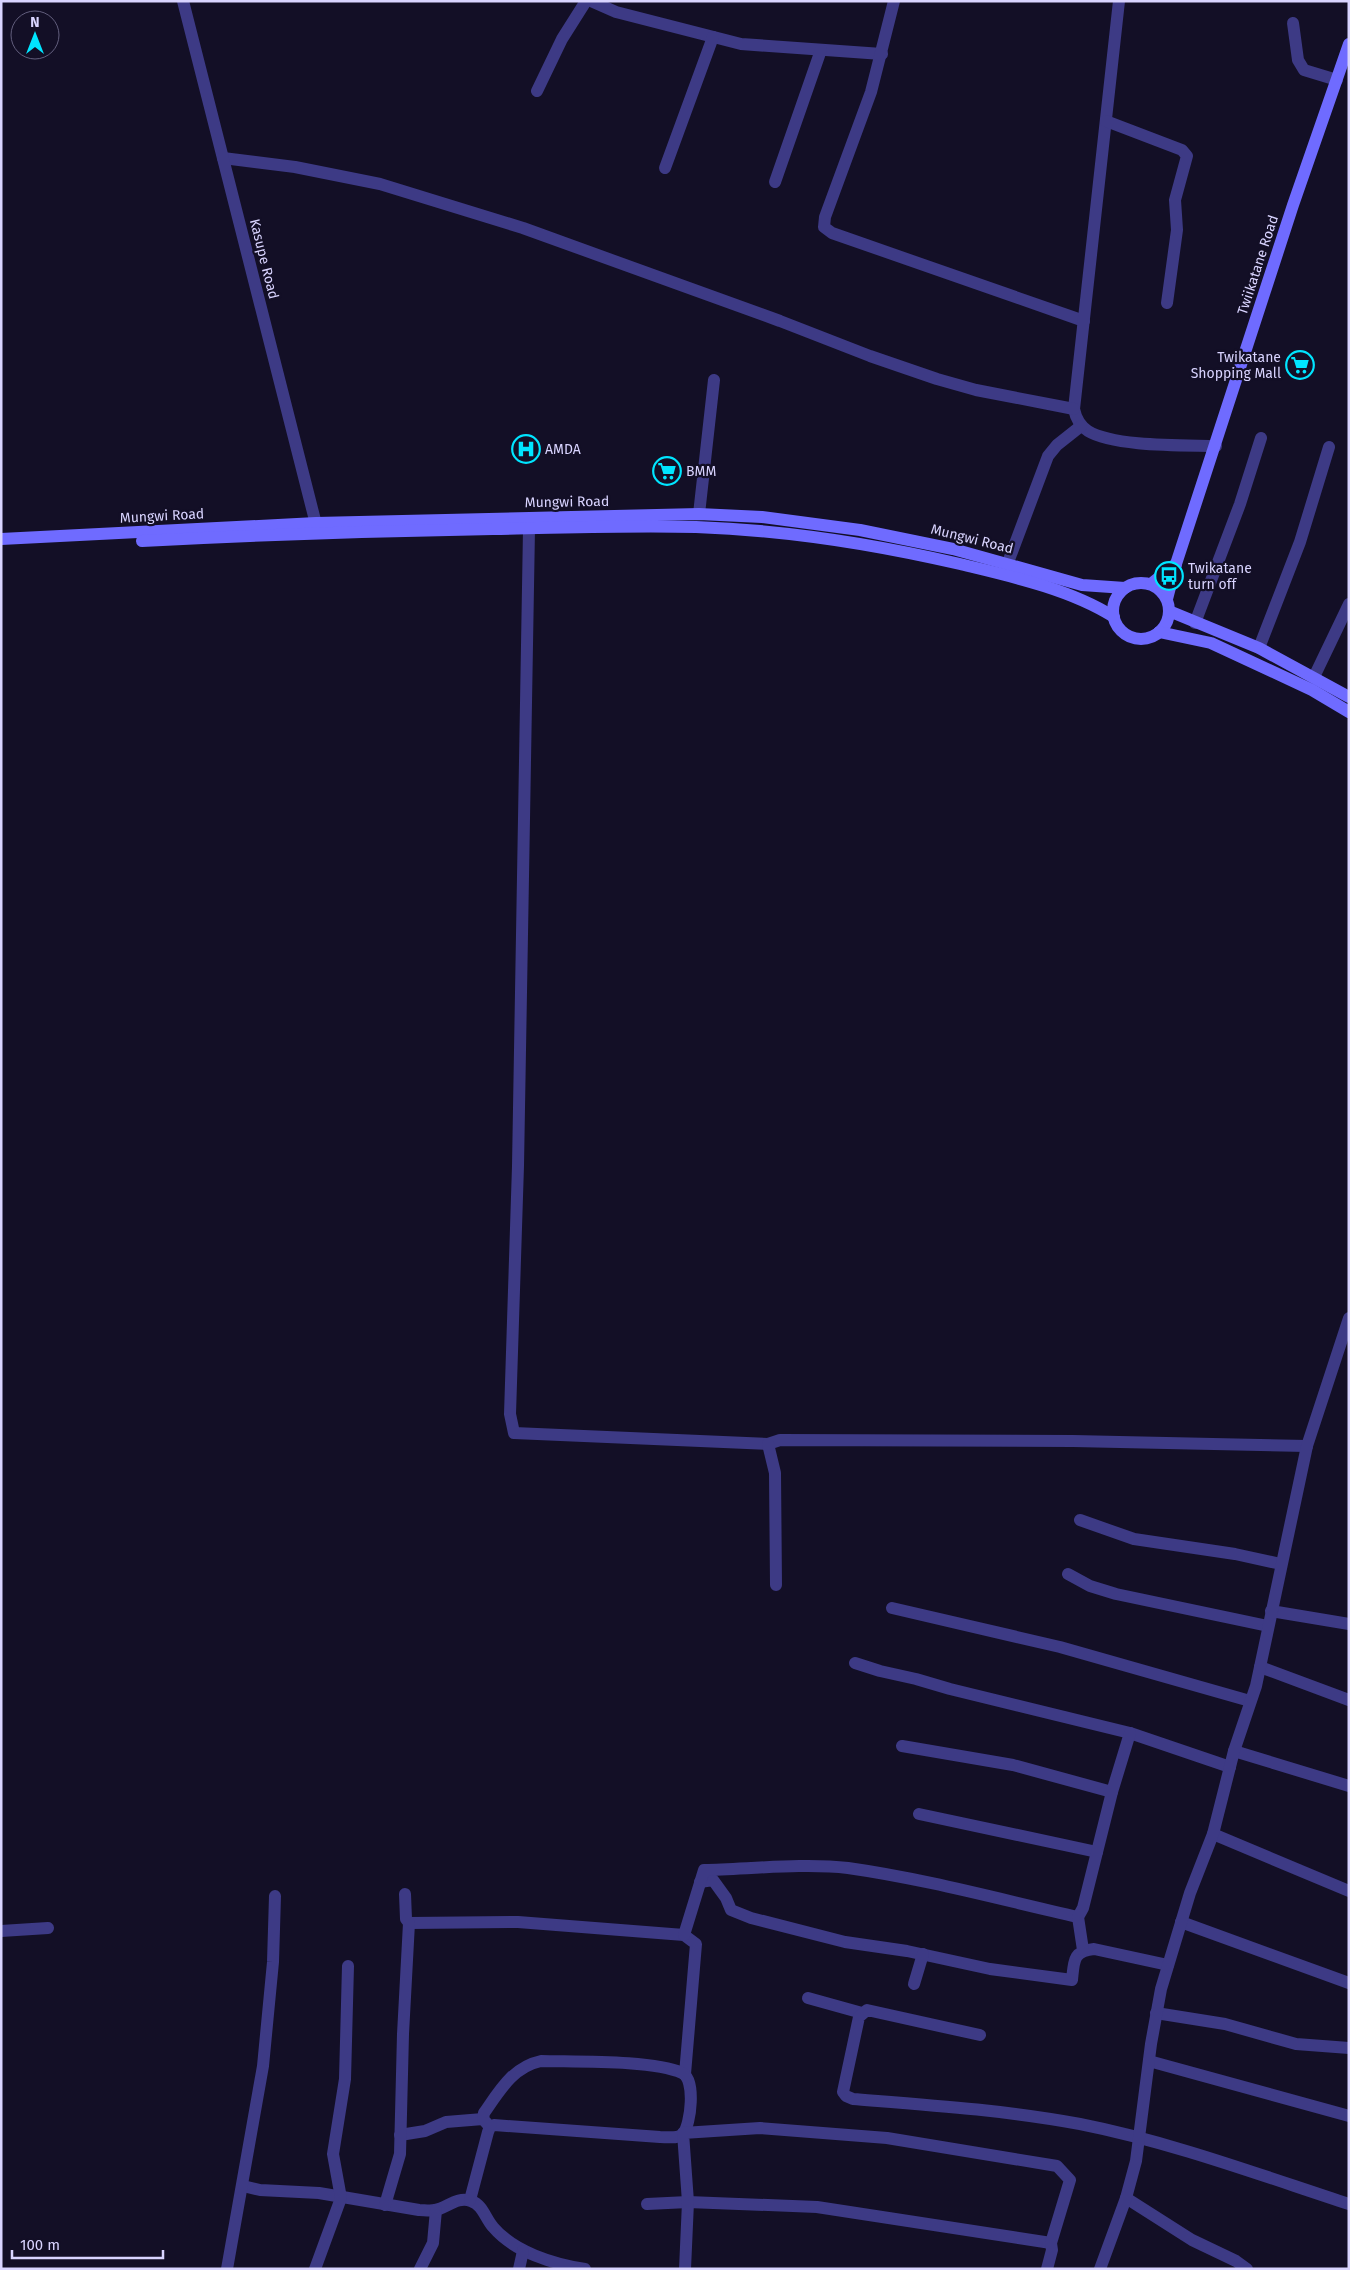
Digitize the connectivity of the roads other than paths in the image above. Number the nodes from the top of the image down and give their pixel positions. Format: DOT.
graph roads {
  1 [pos="183,1"];
  2 [pos="586,1"];
  3 [pos="590,1"];
  4 [pos="894,1"];
  5 [pos="1119,1"];
  6 [pos="1293,23"];
  7 [pos="713,37"];
  8 [pos="1349,44"];
  9 [pos="821,50"];
  10 [pos="882,54"];
  11 [pos="1337,80"];
  12 [pos="537,91"];
  13 [pos="1106,121"];
  14 [pos="223,158"];
  15 [pos="665,168"];
  16 [pos="775,182"];
  17 [pos="1167,303"];
  18 [pos="1084,321"];
  19 [pos="714,380"];
  20 [pos="1074,409"];
  21 [pos="1081,426"];
  22 [pos="1261,438"];
  23 [pos="1216,446"];
  24 [pos="1329,447"];
  25 [pos="699,514"];
  26 [pos="317,528"];
  27 [pos="529,529"];
  28 [pos="1,539"];
  29 [pos="1,547"];
  30 [pos="1176,564"];
  31 [pos="1005,569"];
  32 [pos="1151,584"];
  33 [pos="1126,588"];
  34 [pos="1349,604"];
  35 [pos="1168,605"];
  36 [pos="1114,617"];
  37 [pos="1195,623"];
  38 [pos="1160,632"];
  39 [pos="1259,648"];
  40 [pos="1314,677"];
  41 [pos="1349,697"];
  42 [pos="1349,712"];
  43 [pos="1349,1318"];
  44 [pos="768,1444"];
  45 [pos="1307,1446"];
  46 [pos="1080,1520"];
  47 [pos="1281,1564"];
  48 [pos="1068,1574"];
  49 [pos="776,1585"];
  50 [pos="892,1608"];
  51 [pos="1271,1611"];
  52 [pos="1349,1624"];
  53 [pos="1268,1626"];
  54 [pos="855,1663"];
  55 [pos="1260,1667"];
  56 [pos="1349,1700"];
  57 [pos="1250,1701"];
  58 [pos="1130,1733"];
  59 [pos="902,1746"];
  60 [pos="1234,1751"];
  61 [pos="1230,1767"];
  62 [pos="1349,1786"];
  63 [pos="1112,1792"];
  64 [pos="919,1814"];
  65 [pos="1213,1834"];
  66 [pos="1097,1852"];
  67 [pos="700,1882"];
  68 [pos="1349,1891"];
  69 [pos="405,1894"];
  70 [pos="275,1896"];
  71 [pos="1078,1917"];
  72 [pos="1182,1922"];
  73 [pos="409,1923"];
  74 [pos="48,1928"];
  75 [pos="1,1931"];
  76 [pos="684,1935"];
  77 [pos="1083,1950"];
  78 [pos="923,1954"];
  79 [pos="1168,1965"];
  80 [pos="348,1966"];
  81 [pos="1349,1983"];
  82 [pos="914,1984"];
  83 [pos="808,1998"];
  84 [pos="862,2013"];
  85 [pos="1156,2013"];
  86 [pos="980,2035"];
  87 [pos="1349,2048"];
  88 [pos="1149,2061"];
  89 [pos="685,2074"];
  90 [pos="1349,2116"];
  91 [pos="487,2123"];
  92 [pos="683,2134"];
  93 [pos="400,2135"];
  94 [pos="1140,2139"];
  95 [pos="243,2186"];
  96 [pos="341,2198"];
  97 [pos="1126,2198"];
  98 [pos="470,2200"];
  99 [pos="688,2202"];
  100 [pos="647,2204"];
  101 [pos="1349,2204"];
  102 [pos="385,2205"];
  103 [pos="436,2210"];
  104 [pos="1051,2243"];
  105 [pos="524,2251"];
  106 [pos="227,2269"];
  107 [pos="315,2269"];
  108 [pos="420,2269"];
  109 [pos="519,2269"];
  110 [pos="585,2269"];
  111 [pos="685,2269"];
  112 [pos="1047,2269"];
  113 [pos="1100,2269"];
  114 [pos="1248,2269"];
  1 -- 14 [label="street, Kasupe Road"];
  2 -- 12 [label="street"];
  3 -- 7 [label="street"];
  4 -- 10 [label="street"];
  5 -- 13 [label="street"];
  6 -- 11 [label="street"];
  7 -- 9 [label="street"];
  7 -- 15 [label="street"];
  8 -- 11 [label="main road, Twiikatane Road"];
  9 -- 10 [label="street"];
  9 -- 16 [label="street"];
  10 -- 18 [label="street"];
  11 -- 23 [label="main road, Twiikatane Road"];
  13 -- 17 [label="street"];
  13 -- 18 [label="street"];
  14 -- 20 [label="street"];
  14 -- 26 [label="street, Kasupe Road"];
  18 -- 20 [label="street"];
  19 -- 25 [label="street"];
  20 -- 21 [label="street"];
  21 -- 23 [label="street"];
  21 -- 31 [label="street"];
  22 -- 37 [label="street"];
  23 -- 30 [label="main road, Twiikatane Road"];
  24 -- 39 [label="street"];
  25 -- 26 [label="main road, Mungwi Road"];
  25 -- 31 [label="main road, Mungwi Road"];
  26 -- 27 [label="main road, Mungwi Road"];
  26 -- 28 [label="main road, Mungwi Road"];
  26 -- 29 [label="main road, Mungwi Road"];
  27 -- 31 [label="main road, Mungwi Road"];
  27 -- 44 [label="street"];
  30 -- 32 [label="main road"];
  30 -- 35 [label="main road, Twiikatane Road"];
  31 -- 33 [label="main road, Mungwi Road"];
  31 -- 36 [label="main road, Mungwi Road"];
  32 -- 33 [label="main road"];
  32 -- 35 [label="main road"];
  33 -- 36 [label="main road"];
  34 -- 40 [label="street"];
  35 -- 37 [label="main road"];
  35 -- 38 [label="main road"];
  36 -- 38 [label="main road"];
  37 -- 39 [label="main road"];
  38 -- 42 [label="main road"];
  39 -- 40 [label="main road"];
  40 -- 41 [label="main road"];
  43 -- 45 [label="street"];
  44 -- 45 [label="street"];
  44 -- 49 [label="street"];
  45 -- 47 [label="street"];
  46 -- 47 [label="street"];
  47 -- 51 [label="street"];
  48 -- 53 [label="street"];
  50 -- 57 [label="street"];
  51 -- 52 [label="street"];
  51 -- 53 [label="street"];
  53 -- 55 [label="street"];
  54 -- 58 [label="street"];
  55 -- 56 [label="street"];
  55 -- 57 [label="street"];
  57 -- 60 [label="street"];
  58 -- 61 [label="street"];
  58 -- 63 [label="street"];
  59 -- 63 [label="street"];
  60 -- 61 [label="street"];
  60 -- 62 [label="street"];
  61 -- 65 [label="street"];
  63 -- 66 [label="street"];
  64 -- 66 [label="street"];
  65 -- 68 [label="street"];
  65 -- 72 [label="street"];
  66 -- 71 [label="street"];
  67 -- 71 [label="street"];
  67 -- 76 [label="street"];
  67 -- 78 [label="street"];
  69 -- 73 [label="street"];
  70 -- 95 [label="street"];
  71 -- 77 [label="street"];
  72 -- 79 [label="street"];
  72 -- 81 [label="street"];
  73 -- 76 [label="street"];
  73 -- 93 [label="street"];
  74 -- 75 [label="street"];
  76 -- 89 [label="street"];
  77 -- 78 [label="street"];
  77 -- 79 [label="street"];
  78 -- 82 [label="street"];
  79 -- 85 [label="street"];
  80 -- 96 [label="street"];
  83 -- 84 [label="street"];
  84 -- 86 [label="street"];
  84 -- 94 [label="street"];
  85 -- 87 [label="street"];
  85 -- 88 [label="street"];
  88 -- 90 [label="street"];
  88 -- 94 [label="street"];
  89 -- 91 [label="street"];
  89 -- 92 [label="street"];
  91 -- 92 [label="street"];
  91 -- 93 [label="street"];
  91 -- 98 [label="street"];
  92 -- 99 [label="street"];
  92 -- 104 [label="street"];
  93 -- 102 [label="street"];
  94 -- 97 [label="street"];
  94 -- 101 [label="street"];
  95 -- 96 [label="street"];
  95 -- 106 [label="street"];
  96 -- 102 [label="street"];
  96 -- 107 [label="street"];
  97 -- 113 [label="street"];
  97 -- 114 [label="street"];
  98 -- 103 [label="street"];
  98 -- 105 [label="street"];
  99 -- 100 [label="street"];
  99 -- 104 [label="street"];
  99 -- 111 [label="street"];
  102 -- 103 [label="street"];
  103 -- 108 [label="street"];
  104 -- 112 [label="street"];
  105 -- 109 [label="street"];
  105 -- 110 [label="street"];
}
